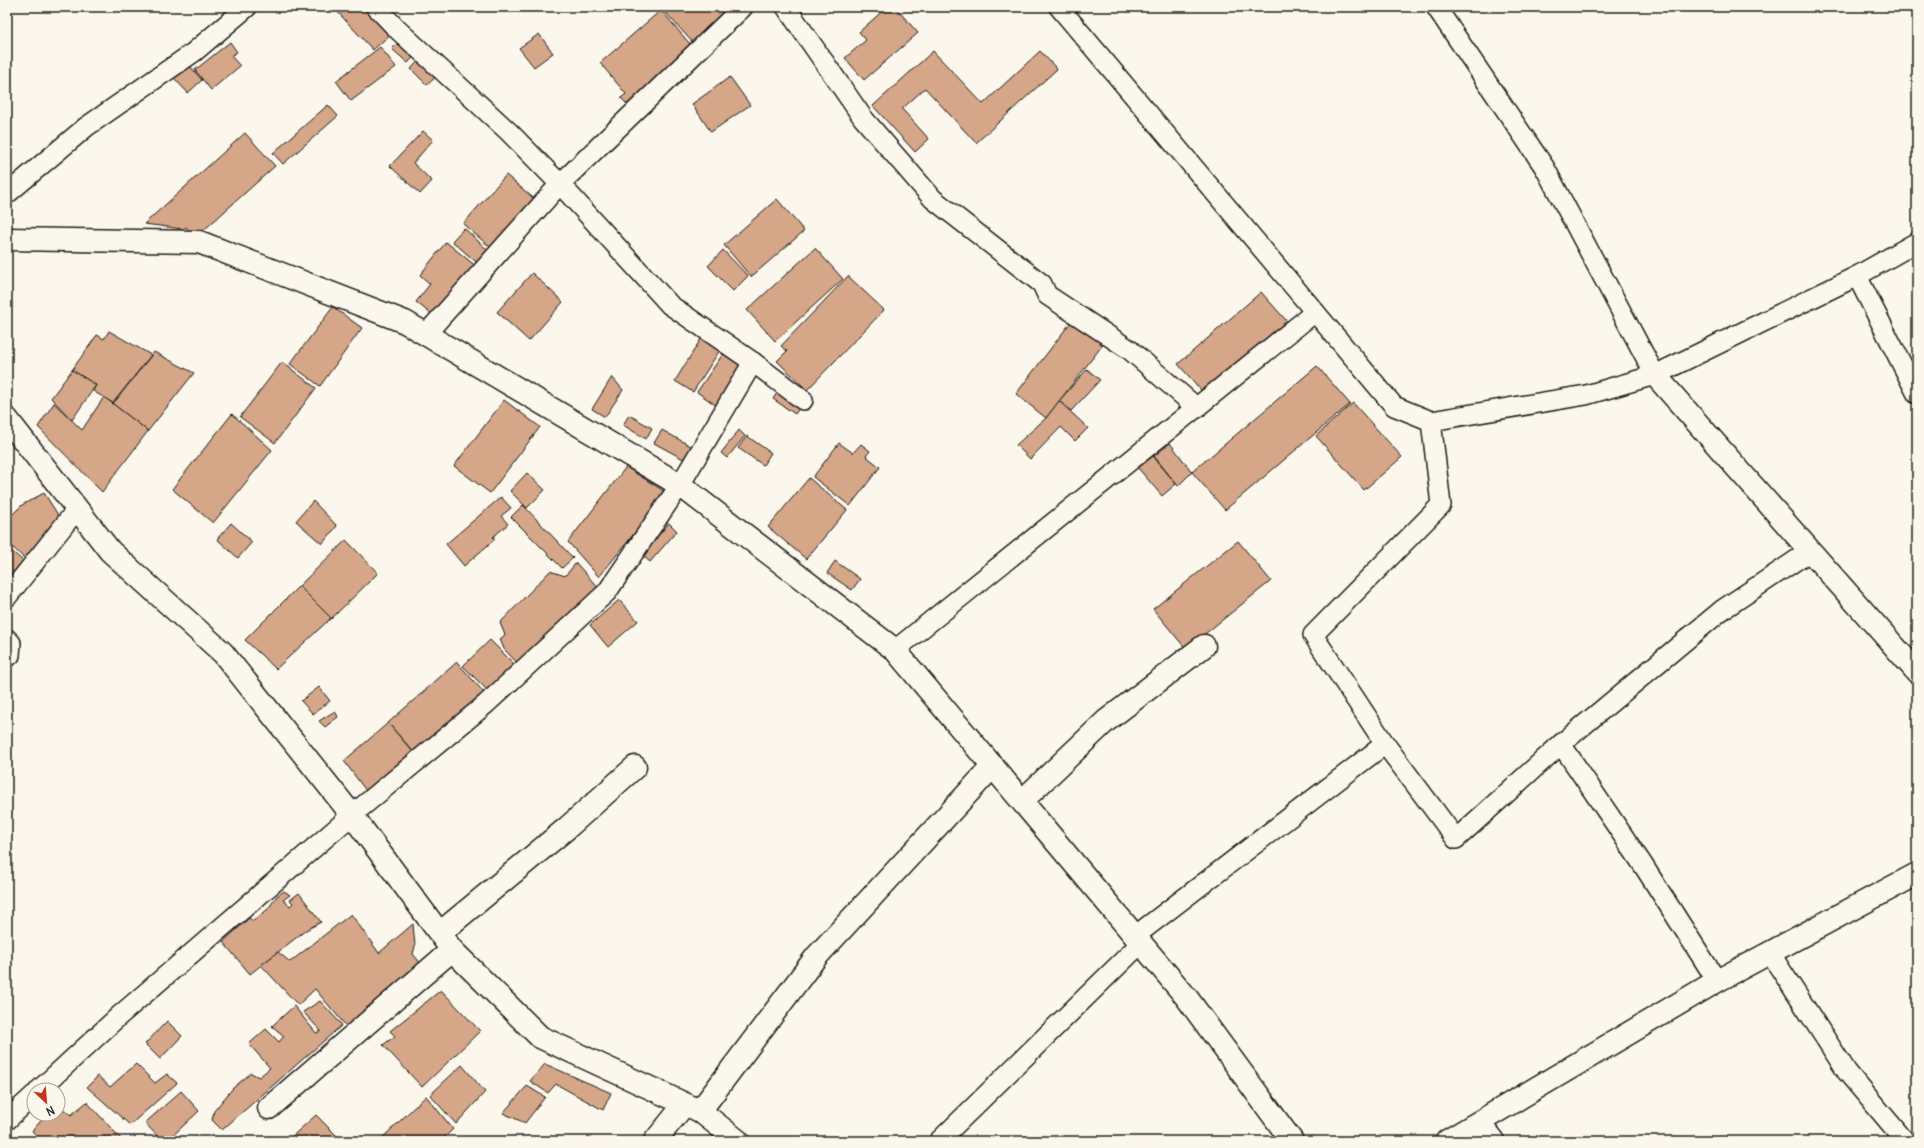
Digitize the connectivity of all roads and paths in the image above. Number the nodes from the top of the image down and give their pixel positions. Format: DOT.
graph roads {
  1 [pos="247,7"];
  2 [pos="376,7"];
  3 [pos="743,7"];
  4 [pos="786,7"];
  5 [pos="1059,7"];
  6 [pos="1436,7"];
  7 [pos="560,184"];
  8 [pos="7,194"];
  9 [pos="7,239"];
  10 [pos="1917,242"];
  11 [pos="1857,276"];
  12 [pos="1315,312"];
  13 [pos="426,334"];
  14 [pos="753,362"];
  15 [pos="1656,375"];
  16 [pos="1917,394"];
  17 [pos="804,400"];
  18 [pos="1197,408"];
  19 [pos="7,419"];
  20 [pos="1431,421"];
  21 [pos="680,485"];
  22 [pos="77,509"];
  23 [pos="1810,551"];
  24 [pos="7,597"];
  25 [pos="7,639"];
  26 [pos="1204,646"];
  27 [pos="895,650"];
  28 [pos="7,657"];
  29 [pos="1917,672"];
  30 [pos="1385,744"];
  31 [pos="1561,744"];
  32 [pos="635,766"];
  33 [pos="993,766"];
  34 [pos="1022,801"];
  35 [pos="352,815"];
  36 [pos="1917,874"];
  37 [pos="440,933"];
  38 [pos="1138,940"];
  39 [pos="452,950"];
  40 [pos="1770,953"];
  41 [pos="1717,981"];
  42 [pos="49,1082"];
  43 [pos="26,1102"];
  44 [pos="269,1108"];
  45 [pos="692,1108"];
  46 [pos="7,1120"];
  47 [pos="1479,1123"];
  48 [pos="656,1141"];
  49 [pos="738,1141"];
  50 [pos="939,1141"];
  51 [pos="1292,1141"];
  52 [pos="1447,1141"];
  53 [pos="1493,1141"];
  54 [pos="1905,1141"];
  1 -- 8 [label="lane"];
  2 -- 7 [label="lane"];
  3 -- 7 [label="lane"];
  4 -- 18 [label="lane"];
  5 -- 12 [label="lane"];
  6 -- 15 [label="lane"];
  7 -- 13 [label="lane"];
  7 -- 14 [label="lane"];
  9 -- 13 [label="street"];
  10 -- 11 [label="lane"];
  11 -- 15 [label="lane"];
  11 -- 16 [label="lane"];
  12 -- 18 [label="lane"];
  12 -- 20 [label="lane"];
  13 -- 21 [label="street"];
  14 -- 17 [label="lane"];
  14 -- 21 [label="lane"];
  15 -- 20 [label="lane"];
  15 -- 23 [label="street"];
  18 -- 27 [label="lane"];
  19 -- 22 [label="street"];
  20 -- 30 [label="lane"];
  21 -- 27 [label="street"];
  21 -- 35 [label="lane"];
  22 -- 24 [label="lane"];
  22 -- 35 [label="street"];
  23 -- 29 [label="street"];
  23 -- 31 [label="lane"];
  25 -- 28 [label="lane"];
  26 -- 34 [label="street"];
  27 -- 33 [label="street"];
  30 -- 31 [label="lane"];
  30 -- 38 [label="lane"];
  31 -- 41 [label="lane"];
  32 -- 37 [label="street"];
  33 -- 34 [label="street"];
  33 -- 45 [label="street"];
  34 -- 38 [label="street"];
  35 -- 37 [label="street"];
  35 -- 42 [label="lane"];
  36 -- 40 [label="street"];
  37 -- 39 [label="street"];
  38 -- 50 [label="lane"];
  38 -- 51 [label="street"];
  39 -- 44 [label="street"];
  39 -- 45 [label="street"];
  40 -- 41 [label="street"];
  40 -- 54 [label="lane"];
  41 -- 47 [label="street"];
  43 -- 46 [label="lane"];
  45 -- 48 [label="street"];
  45 -- 49 [label="street"];
  47 -- 52 [label="street"];
  47 -- 53 [label="street"];
}
